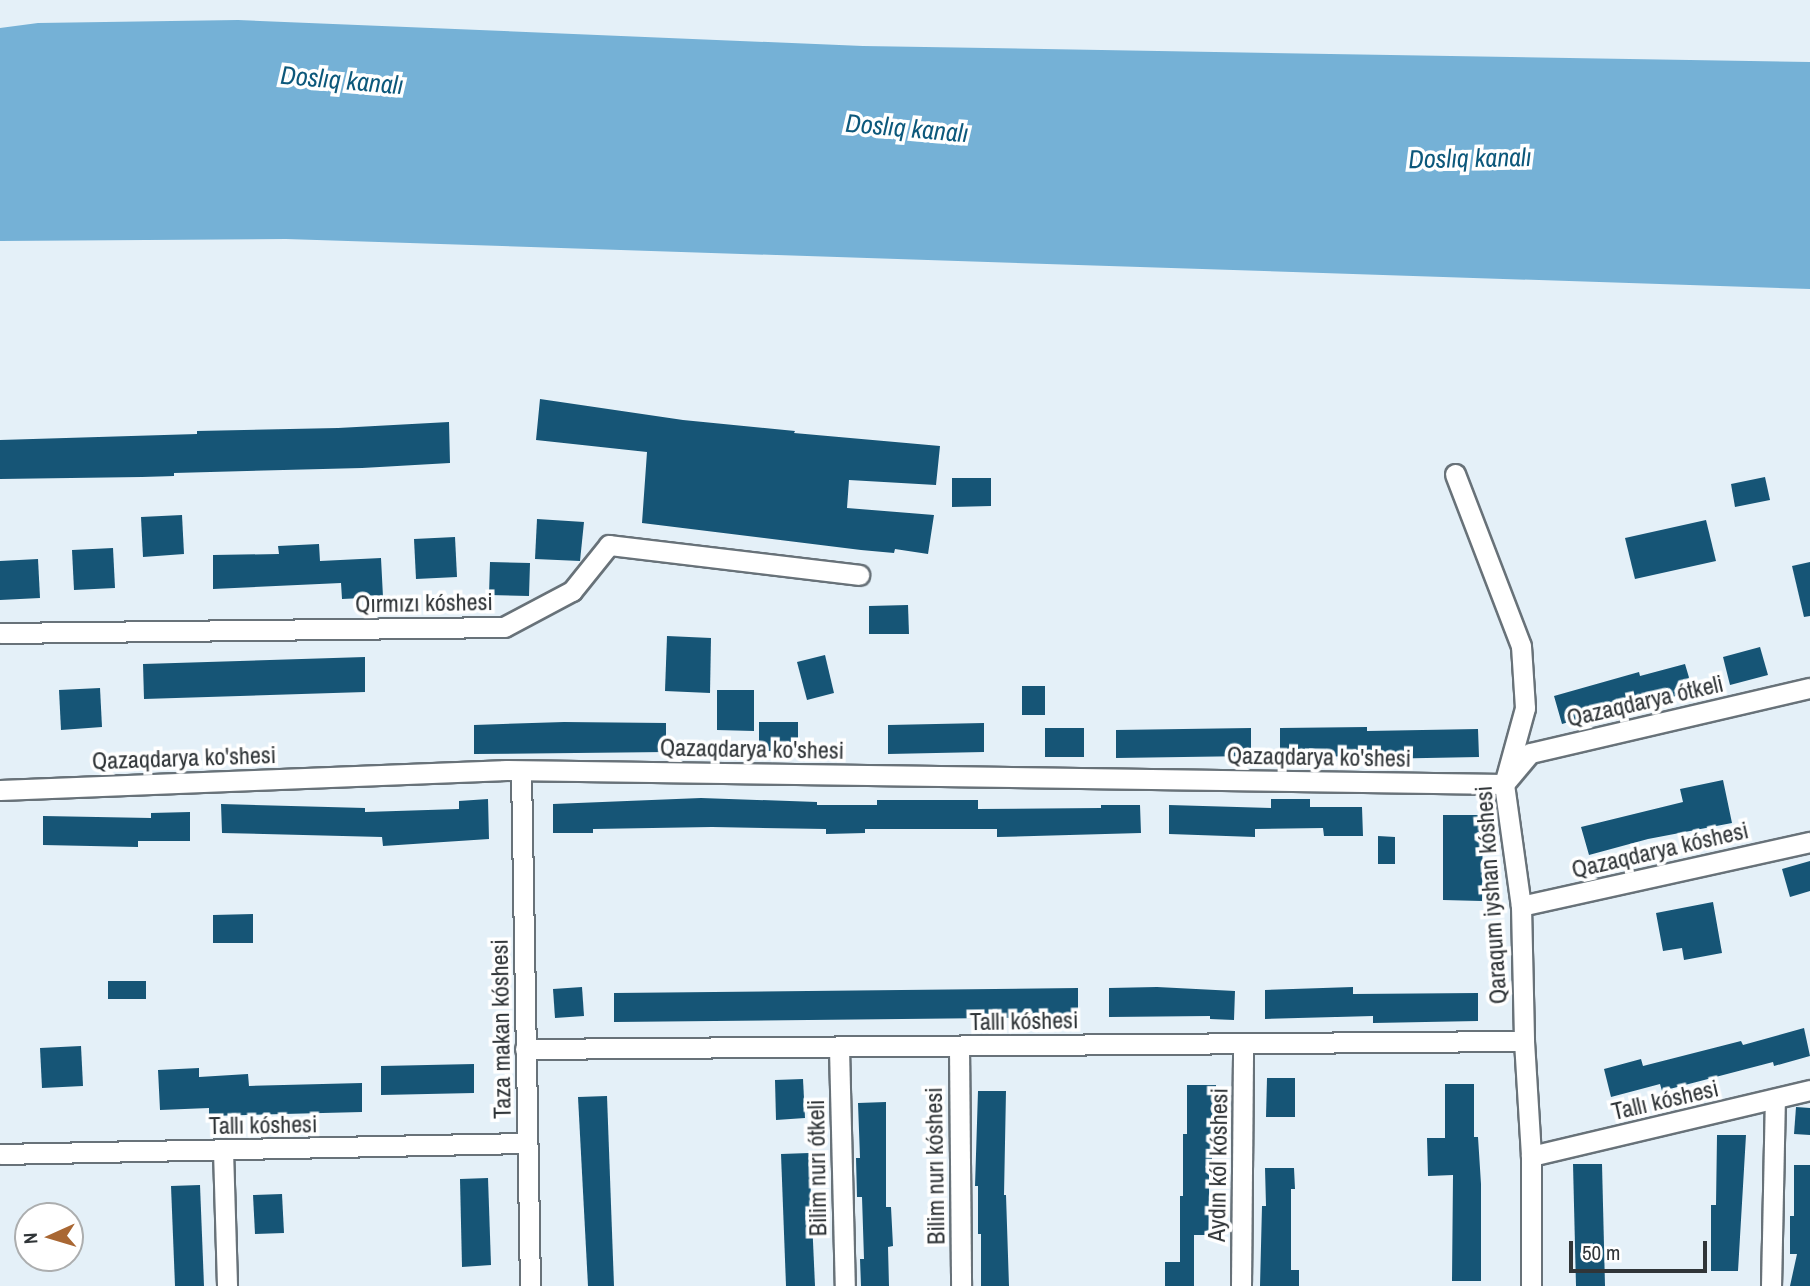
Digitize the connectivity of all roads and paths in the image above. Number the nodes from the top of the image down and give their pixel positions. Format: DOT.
graph roads {
  1 [pos="1455,474"];
  2 [pos="859,575"];
  3 [pos="0,633"];
  4 [pos="1810,688"];
  5 [pos="521,771"];
  6 [pos="1504,784"];
  7 [pos="0,790"];
  8 [pos="1810,842"];
  9 [pos="1521,906"];
  10 [pos="1524,1041"];
  11 [pos="1244,1044"];
  12 [pos="959,1046"];
  13 [pos="839,1048"];
  14 [pos="525,1049"];
  15 [pos="1810,1090"];
  16 [pos="1775,1099"];
  17 [pos="527,1143"];
  18 [pos="223,1150"];
  19 [pos="0,1154"];
  20 [pos="1531,1156"];
  21 [pos="227,1286"];
  22 [pos="530,1286"];
  23 [pos="845,1286"];
  24 [pos="961,1286"];
  25 [pos="1241,1286"];
  26 [pos="1531,1286"];
  27 [pos="1771,1286"];
  1 -- 6 [label="street, Qaraqum iyshan kóshesi"];
  2 -- 3 [label="street, Qırmızı kóshesi"];
  4 -- 6 [label="street, Qazaqdarya ótkeli"];
  5 -- 6 [label="street, Qazaqdarya ko'shesi"];
  5 -- 7 [label="street, Qazaqdarya ko'shesi"];
  5 -- 14 [label="street, Taza makan kóshesi"];
  6 -- 9 [label="street, Qaraqum iyshan kóshesi"];
  8 -- 9 [label="street, Qazaqdarya kóshesi"];
  9 -- 10 [label="street, Qaraqum iyshan kóshesi"];
  10 -- 11 [label="street, Tallı kóshesi"];
  10 -- 20 [label="street, Qaraqum iyshan kóshesi"];
  11 -- 12 [label="street, Tallı kóshesi"];
  11 -- 25 [label="street, Aydın kól kóshesi"];
  12 -- 13 [label="street, Tallı kóshesi"];
  12 -- 24 [label="street, Bilim nurı kóshesi"];
  13 -- 14 [label="street, Tallı kóshesi"];
  13 -- 23 [label="street, Bilim nurı ótkeli"];
  14 -- 17 [label="street, Taza makan kóshesi"];
  15 -- 16 [label="street, Tallı kóshesi"];
  16 -- 20 [label="street, Tallı kóshesi"];
  16 -- 27 [label="street"];
  17 -- 18 [label="street, Tallı kóshesi"];
  17 -- 22 [label="street, Taza makan kóshesi"];
  18 -- 19 [label="street, Tallı kóshesi"];
  18 -- 21 [label="street"];
  20 -- 26 [label="street, Qaraqum iyshan kóshesi"];
}
